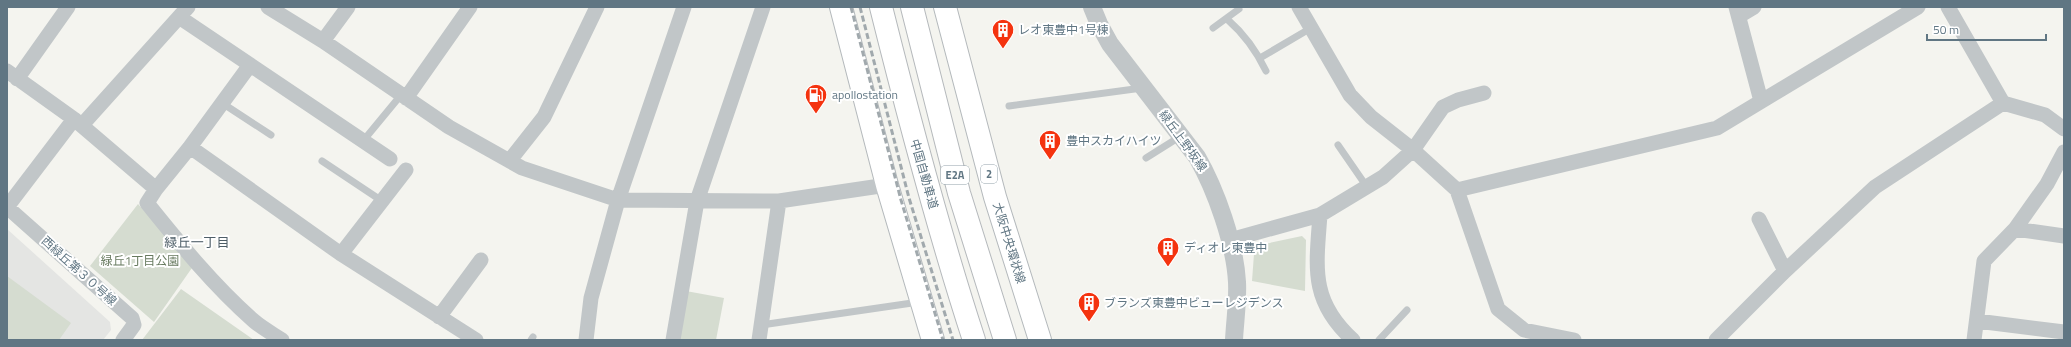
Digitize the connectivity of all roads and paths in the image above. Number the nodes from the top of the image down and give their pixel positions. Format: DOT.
graph roads {
  1 [pos="68,7"];
  2 [pos="268,7"];
  3 [pos="348,7"];
  4 [pos="470,7"];
  5 [pos="597,7"];
  6 [pos="684,7"];
  7 [pos="763,7"];
  8 [pos="841,7"];
  9 [pos="881,7"];
  10 [pos="912,7"];
  11 [pos="944,7"];
  12 [pos="1092,7"];
  13 [pos="1299,7"];
  14 [pos="1754,7"];
  15 [pos="1918,7"];
  16 [pos="1948,7"];
  17 [pos="1239,9"];
  18 [pos="183,12"];
  19 [pos="1738,12"];
  20 [pos="1227,19"];
  21 [pos="1213,28"];
  22 [pos="1311,28"];
  23 [pos="323,41"];
  24 [pos="1260,58"];
  25 [pos="250,65"];
  26 [pos="1266,71"];
  27 [pos="12,75"];
  28 [pos="1144,87"];
  29 [pos="1484,93"];
  30 [pos="404,97"];
  31 [pos="1761,101"];
  32 [pos="2003,102"];
  33 [pos="222,103"];
  34 [pos="1009,106"];
  35 [pos="78,122"];
  36 [pos="2064,129"];
  37 [pos="271,135"];
  38 [pos="1181,136"];
  39 [pos="363,141"];
  40 [pos="1338,145"];
  41 [pos="190,147"];
  42 [pos="1414,150"];
  43 [pos="2064,152"];
  44 [pos="1146,158"];
  45 [pos="390,159"];
  46 [pos="510,160"];
  47 [pos="322,161"];
  48 [pos="406,170"];
  49 [pos="887,185"];
  50 [pos="1367,187"];
  51 [pos="156,189"];
  52 [pos="1456,190"];
  53 [pos="618,200"];
  54 [pos="382,201"];
  55 [pos="697,201"];
  56 [pos="779,201"];
  57 [pos="7,207"];
  58 [pos="1320,215"];
  59 [pos="1759,219"];
  60 [pos="2016,229"];
  61 [pos="2064,236"];
  62 [pos="1230,240"];
  63 [pos="341,254"];
  64 [pos="481,260"];
  65 [pos="1785,271"];
  66 [pos="922,302"];
  67 [pos="1407,310"];
  68 [pos="439,317"];
  69 [pos="1977,321"];
  70 [pos="761,325"];
  71 [pos="2064,332"];
  72 [pos="460,336"];
  73 [pos="123,340"];
  74 [pos="282,340"];
  75 [pos="476,340"];
  76 [pos="586,340"];
  77 [pos="673,340"];
  78 [pos="759,340"];
  79 [pos="933,340"];
  80 [pos="974,340"];
  81 [pos="1005,340"];
  82 [pos="1040,340"];
  83 [pos="1234,340"];
  84 [pos="1353,340"];
  85 [pos="1379,340"];
  86 [pos="1574,340"];
  87 [pos="1716,340"];
  88 [pos="1974,340"];
  1 -- 27 [label="street"];
  2 -- 23 [label="street"];
  3 -- 23 [label="street"];
  4 -- 30 [label="street"];
  5 -- 46 [label="street"];
  6 -- 53 [label="street"];
  7 -- 55 [label="street"];
  8 -- 49 [label="main road"];
  9 -- 80 [label="main road, 中国自動車道 / E2A"];
  10 -- 81 [label="main road, E2A"];
  11 -- 82 [label="main road, 大阪中央環状線 / 2"];
  12 -- 28 [label="street, 緑丘上野坂線"];
  13 -- 22 [label="street"];
  14 -- 19 [label="street"];
  15 -- 31 [label="street"];
  16 -- 32 [label="street"];
  17 -- 20 [label="lane"];
  18 -- 25 [label="street"];
  18 -- 35 [label="street"];
  19 -- 31 [label="street"];
  20 -- 21 [label="lane"];
  20 -- 24 [label="lane"];
  22 -- 24 [label="lane"];
  22 -- 42 [label="street"];
  23 -- 30 [label="street"];
  24 -- 26 [label="lane"];
  25 -- 33 [label="street"];
  25 -- 39 [label="street"];
  27 -- 35 [label="street"];
  28 -- 34 [label="lane"];
  28 -- 38 [label="street, 緑丘上野坂線"];
  29 -- 42 [label="street"];
  30 -- 39 [label="lane"];
  30 -- 46 [label="street"];
  31 -- 52 [label="street"];
  32 -- 36 [label="street"];
  32 -- 65 [label="street"];
  33 -- 37 [label="lane"];
  33 -- 41 [label="street"];
  35 -- 51 [label="street"];
  35 -- 57 [label="street"];
  38 -- 44 [label="lane"];
  38 -- 62 [label="street, 緑丘上野坂線"];
  39 -- 45 [label="street"];
  40 -- 50 [label="lane"];
  41 -- 51 [label="street"];
  41 -- 63 [label="street"];
  42 -- 50 [label="street"];
  42 -- 52 [label="street"];
  43 -- 60 [label="street"];
  46 -- 53 [label="street"];
  47 -- 54 [label="lane"];
  48 -- 54 [label="street"];
  49 -- 56 [label="street"];
  49 -- 66 [label="main road"];
  50 -- 58 [label="street"];
  51 -- 74 [label="street"];
  52 -- 86 [label="street"];
  53 -- 55 [label="street"];
  53 -- 76 [label="street"];
  54 -- 63 [label="street"];
  55 -- 56 [label="street"];
  55 -- 77 [label="street"];
  56 -- 70 [label="street"];
  57 -- 73 [label="street, 西緑丘第３０号線"];
  58 -- 62 [label="street"];
  58 -- 84 [label="street"];
  59 -- 65 [label="street"];
  60 -- 61 [label="street"];
  60 -- 69 [label="street"];
  62 -- 83 [label="street, 緑丘上野坂線"];
  63 -- 68 [label="street"];
  64 -- 68 [label="street"];
  65 -- 87 [label="street"];
  66 -- 70 [label="lane"];
  66 -- 79 [label="main road"];
  67 -- 85 [label="lane"];
  68 -- 72 [label="street"];
  69 -- 71 [label="street"];
  69 -- 88 [label="street"];
  70 -- 78 [label="street"];
  72 -- 75 [label="street"];
}
